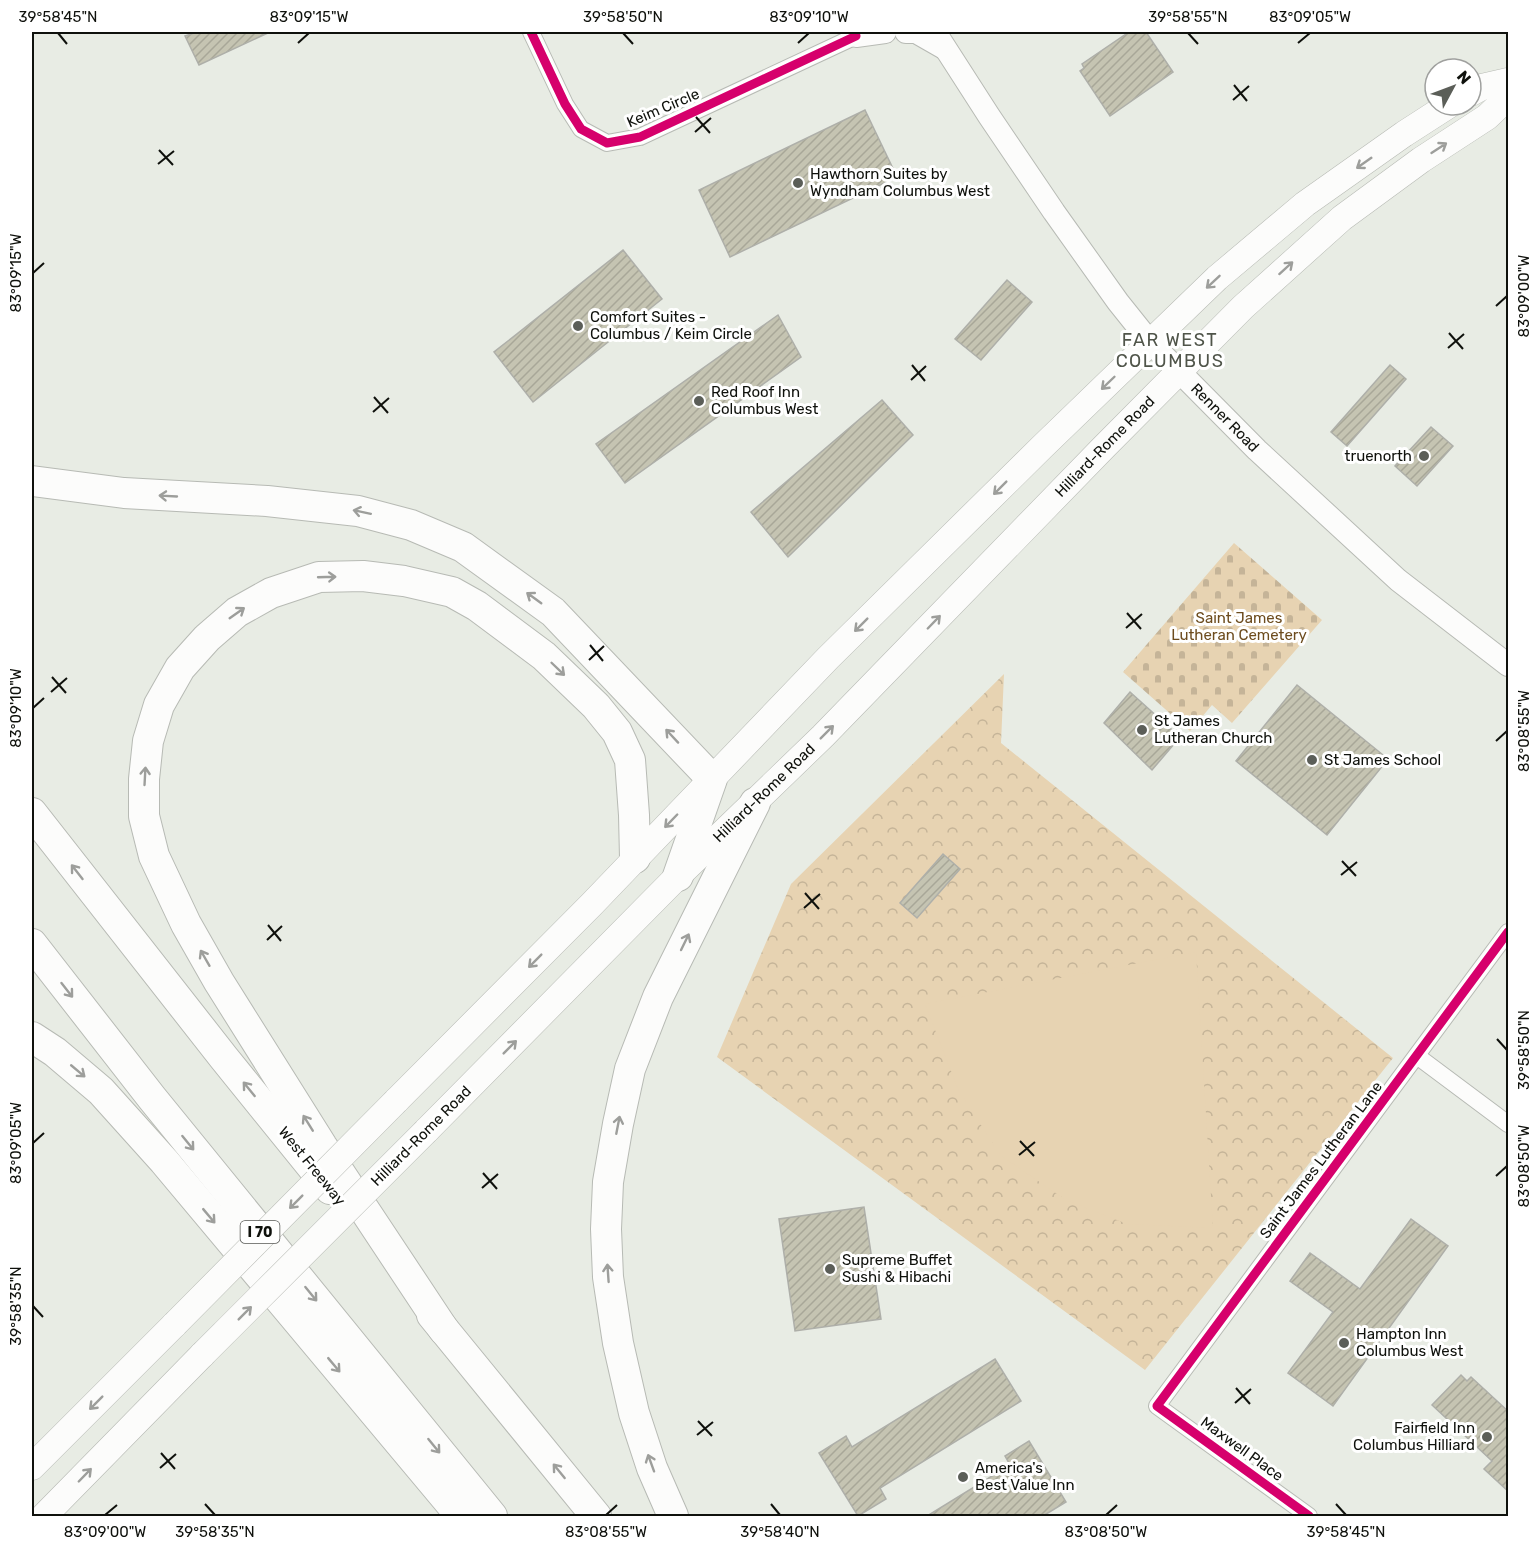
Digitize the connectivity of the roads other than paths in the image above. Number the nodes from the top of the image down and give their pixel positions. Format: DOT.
graph roads {
  1 [pos="531,32"];
  2 [pos="885,32"];
  3 [pos="906,32"];
  4 [pos="858,34"];
  5 [pos="940,40"];
  6 [pos="1509,81"];
  7 [pos="1483,87"];
  8 [pos="1509,97"];
  9 [pos="1430,117"];
  10 [pos="1150,342"];
  11 [pos="1179,371"];
  12 [pos="32,481"];
  13 [pos="1509,665"];
  14 [pos="712,779"];
  15 [pos="755,803"];
  16 [pos="32,813"];
  17 [pos="635,858"];
  18 [pos="678,876"];
  19 [pos="1509,932"];
  20 [pos="32,944"];
  21 [pos="32,1036"];
  22 [pos="1417,1056"];
  23 [pos="1509,1124"];
  24 [pos="444,1330"];
  25 [pos="1156,1406"];
  26 [pos="32,1467"];
  27 [pos="44,1516"];
  28 [pos="461,1516"];
  29 [pos="492,1516"];
  30 [pos="596,1516"];
  31 [pos="673,1516"];
  32 [pos="1309,1516"];
  1 -- 4 [label="street, Keim Circle"];
  2 -- 4 [label="main road"];
  3 -- 5 [label="main road"];
  5 -- 10 [label="main road, Renner Road"];
  6 -- 7 [label="main road"];
  11 -- 8 [label="main road, Hilliard-Rome Road, one-way"];
  9 -- 10 [label="main road, one-way"];
  10 -- 11 [label="main road, Renner Road"];
  10 -- 14 [label="main road, one-way"];
  11 -- 13 [label="main road, Renner Road"];
  15 -- 11 [label="main road, Hilliard-Rome Road, one-way"];
  14 -- 12 [label="highway, one-way"];
  14 -- 17 [label="main road, one-way"];
  14 -- 18 [label="highway"];
  15 -- 18 [label="main road, Hilliard-Rome Road"];
  31 -- 15 [label="highway, one-way"];
  24 -- 16 [label="highway, West Freeway, one-way"];
  24 -- 17 [label="highway, one-way"];
  17 -- 26 [label="main road, one-way, bridge"];
  27 -- 18 [label="main road, Hilliard-Rome Road, one-way, bridge"];
  19 -- 22 [label="street, Saint James Lutheran Lane"];
  20 -- 29 [label="highway, I 70, one-way"];
  21 -- 28 [label="highway, one-way"];
  22 -- 23 [label="street"];
  22 -- 25 [label="street, Saint James Lutheran Lane"];
  30 -- 24 [label="highway, West Freeway, one-way"];
  25 -- 32 [label="street, Maxwell Place"];
}
